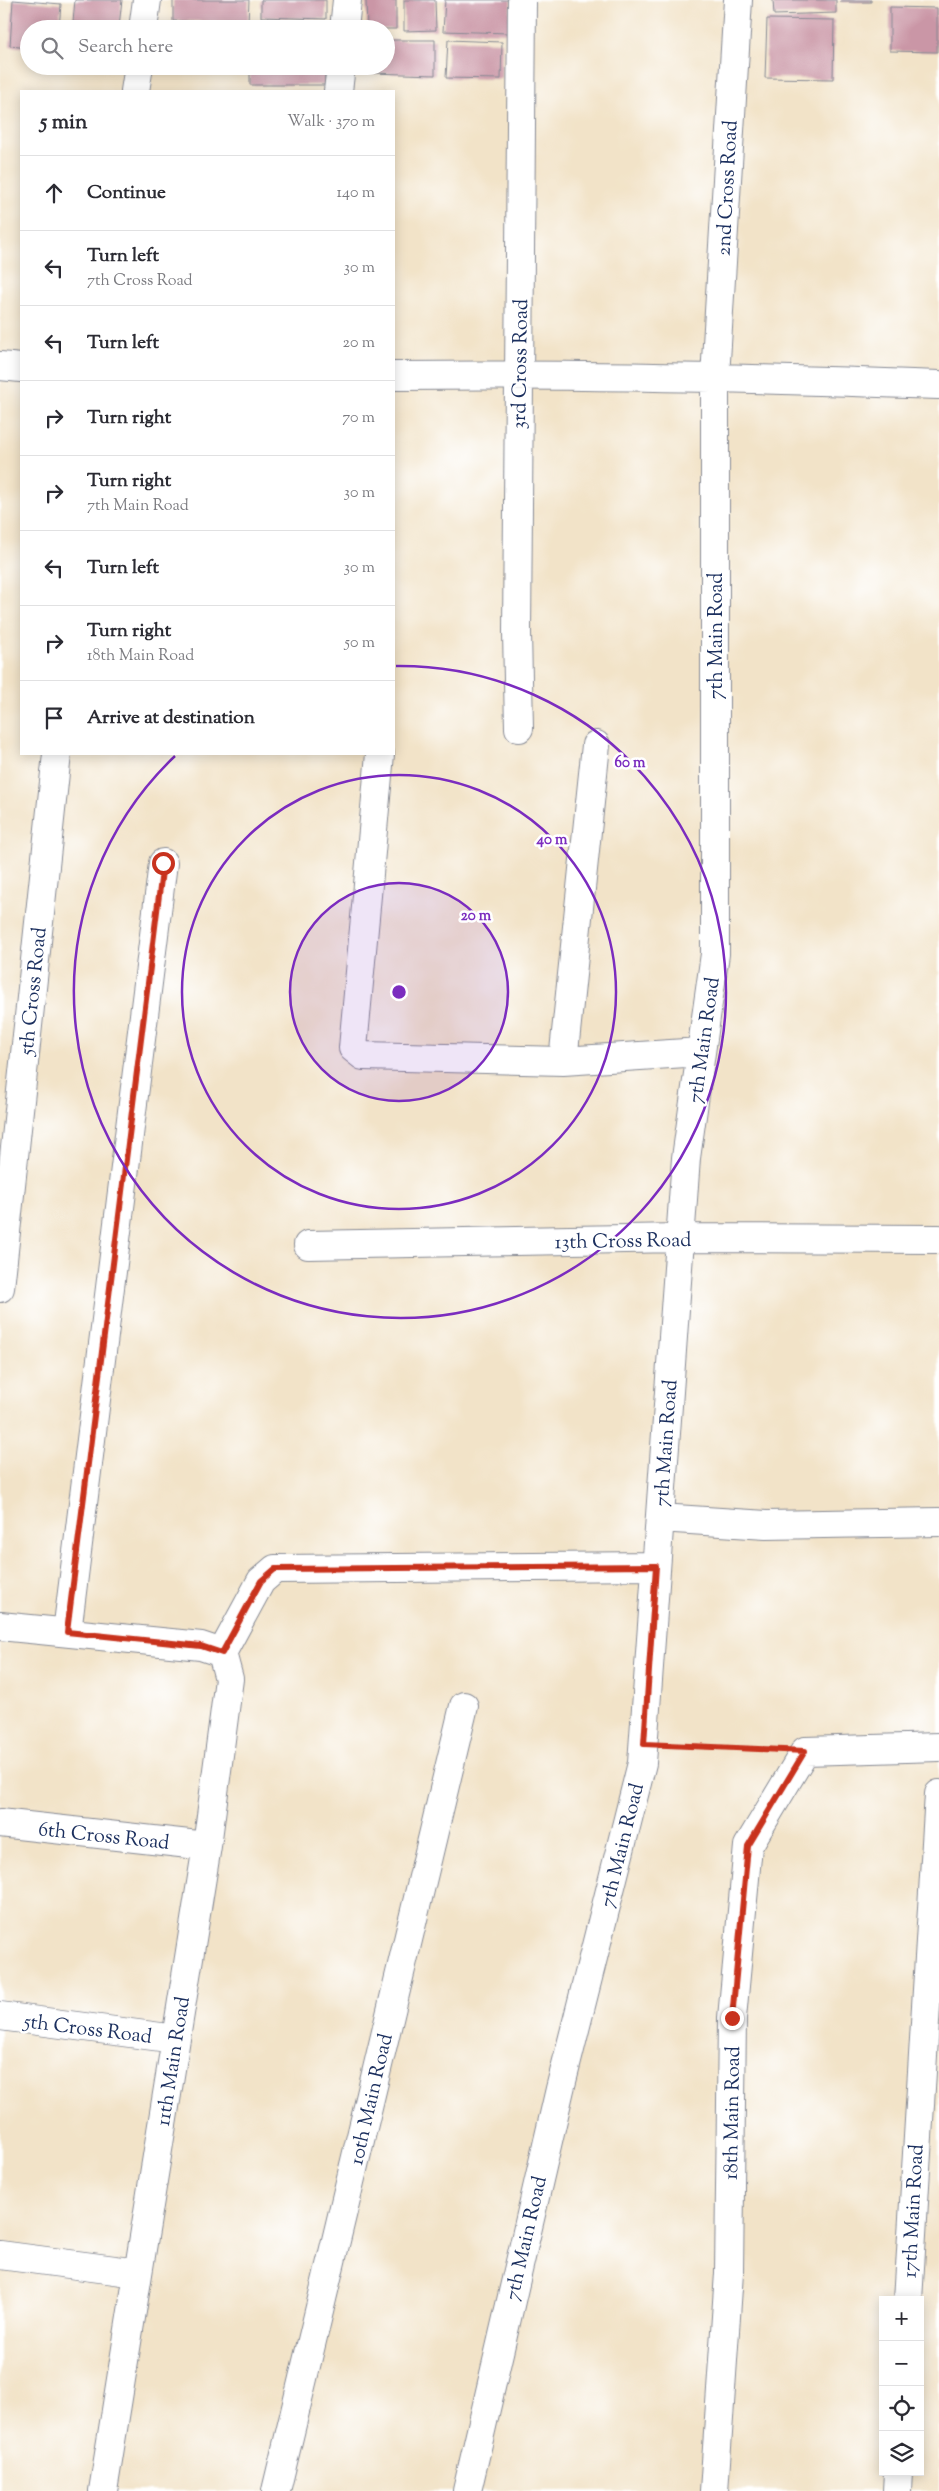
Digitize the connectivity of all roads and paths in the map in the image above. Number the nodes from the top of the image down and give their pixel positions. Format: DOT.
graph roads {
  1 [pos="147,0"];
  2 [pos="346,0"];
  3 [pos="522,0"];
  4 [pos="738,0"];
  5 [pos="145,20"];
  6 [pos="345,20"];
  7 [pos="138,75"];
  8 [pos="339,75"];
  9 [pos="135,90"];
  10 [pos="338,90"];
  11 [pos="0,366"];
  12 [pos="20,368"];
  13 [pos="519,374"];
  14 [pos="395,376"];
  15 [pos="715,377"];
  16 [pos="939,385"];
  17 [pos="519,728"];
  18 [pos="596,745"];
  19 [pos="57,755"];
  20 [pos="380,755"];
  21 [pos="163,863"];
  22 [pos="701,1052"];
  23 [pos="563,1061"];
  24 [pos="680,1238"];
  25 [pos="939,1239"];
  26 [pos="308,1245"];
  27 [pos="0,1288"];
  28 [pos="660,1518"];
  29 [pos="939,1522"];
  30 [pos="656,1566"];
  31 [pos="0,1626"];
  32 [pos="67,1632"];
  33 [pos="212,1649"];
  34 [pos="464,1706"];
  35 [pos="644,1744"];
  36 [pos="939,1747"];
  37 [pos="805,1751"];
  38 [pos="939,1794"];
  39 [pos="0,1823"];
  40 [pos="207,1846"];
  41 [pos="0,2016"];
  42 [pos="176,2039"];
  43 [pos="0,2255"];
  44 [pos="138,2273"];
  45 [pos="908,2296"];
  46 [pos="898,2476"];
  47 [pos="103,2491"];
  48 [pos="276,2491"];
  49 [pos="467,2491"];
  50 [pos="714,2491"];
  51 [pos="897,2491"];
  1 -- 5 [label="street"];
  2 -- 6 [label="street"];
  3 -- 13 [label="street, 3rd Cross Road"];
  4 -- 15 [label="street, 2nd Cross Road"];
  7 -- 9 [label="street"];
  8 -- 10 [label="street"];
  11 -- 12 [label="street"];
  13 -- 14 [label="street"];
  13 -- 15 [label="street"];
  13 -- 17 [label="street, 3rd Cross Road"];
  15 -- 16 [label="street"];
  15 -- 22 [label="street, 7th Main Road"];
  18 -- 23 [label="street"];
  19 -- 27 [label="street, 5th Cross Road"];
  20 -- 23 [label="street"];
  21 -- 32 [label="street"];
  22 -- 23 [label="street"];
  22 -- 24 [label="street, 7th Main Road"];
  24 -- 25 [label="street, 13th Cross Road"];
  24 -- 26 [label="street, 13th Cross Road"];
  24 -- 28 [label="street, 7th Main Road"];
  28 -- 29 [label="street"];
  28 -- 30 [label="street, 7th Main Road"];
  30 -- 33 [label="street"];
  30 -- 35 [label="street, 7th Main Road"];
  31 -- 32 [label="street"];
  32 -- 33 [label="street"];
  33 -- 40 [label="street, 11th Main Road"];
  34 -- 48 [label="street, 10th Main Road"];
  35 -- 37 [label="path"];
  35 -- 49 [label="street, 7th Main Road"];
  36 -- 37 [label="street"];
  37 -- 50 [label="street, 18th Main Road"];
  38 -- 45 [label="street, 17th Main Road"];
  39 -- 40 [label="street, 6th Cross Road"];
  40 -- 42 [label="street, 11th Main Road"];
  41 -- 42 [label="street, 5th Cross Road"];
  42 -- 44 [label="street, 11th Main Road"];
  43 -- 44 [label="street"];
  44 -- 47 [label="street, 11th Main Road"];
  46 -- 51 [label="street"];
}
